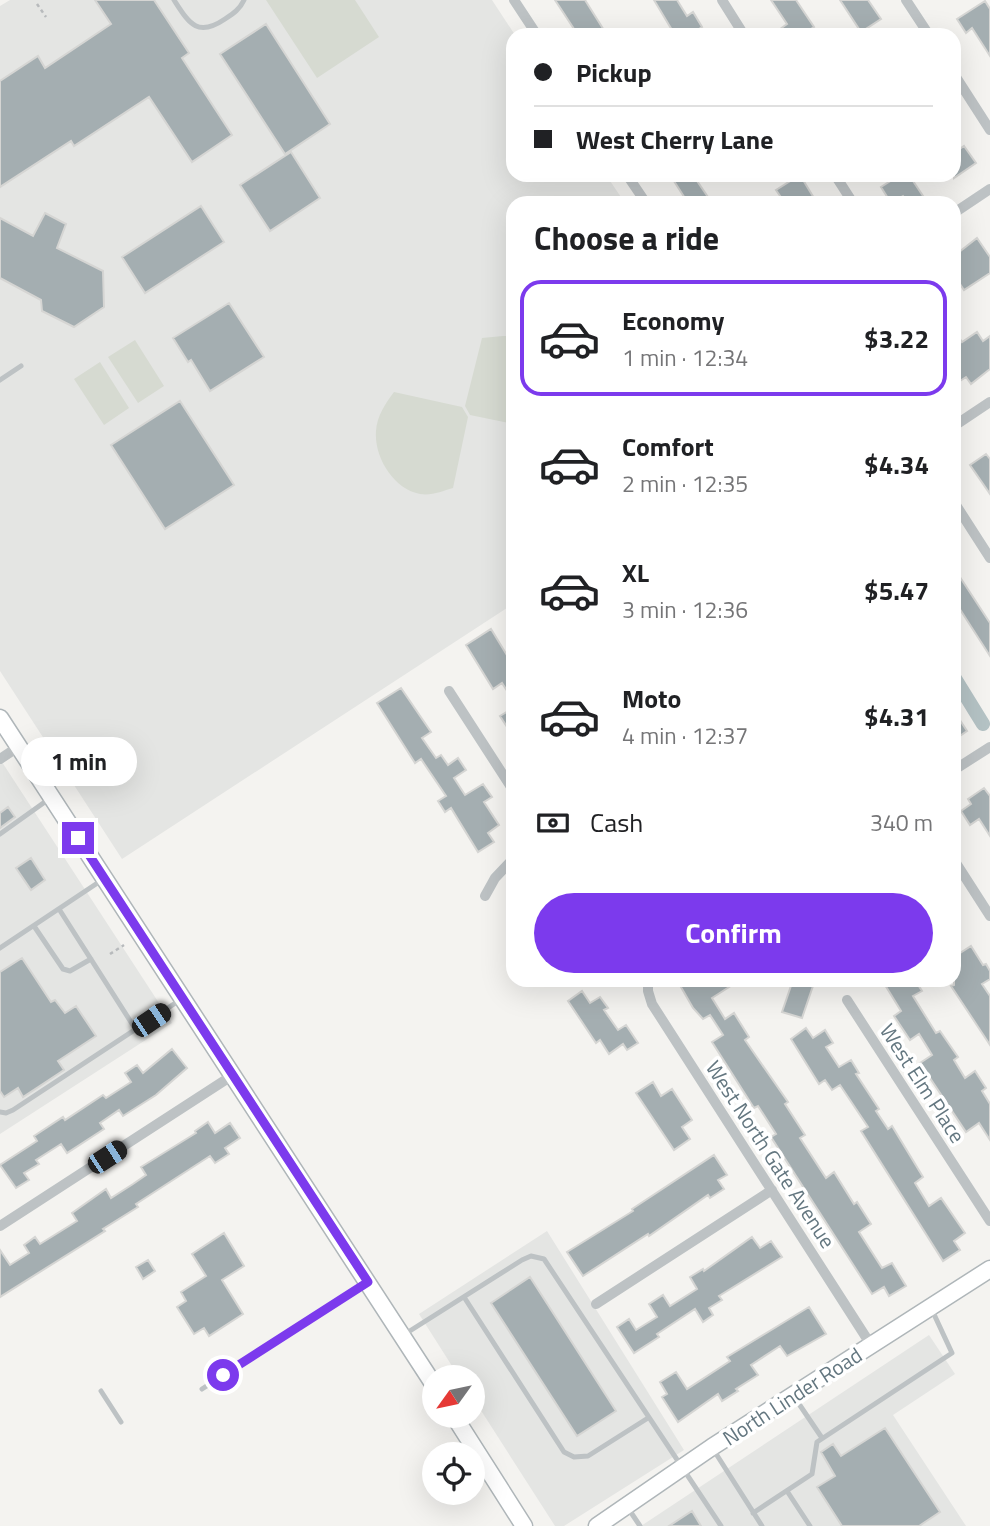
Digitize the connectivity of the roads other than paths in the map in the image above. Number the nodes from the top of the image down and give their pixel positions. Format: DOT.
graph roads {
  1 [pos="174,0"];
  2 [pos="244,0"];
  3 [pos="514,0"];
  4 [pos="722,0"];
  5 [pos="906,0"];
  6 [pos="532,28"];
  7 [pos="740,28"];
  8 [pos="924,28"];
  9 [pos="961,85"];
  10 [pos="990,130"];
  11 [pos="990,189"];
  12 [pos="961,208"];
  13 [pos="21,366"];
  14 [pos="0,380"];
  15 [pos="990,402"];
  16 [pos="961,421"];
  17 [pos="961,513"];
  18 [pos="990,558"];
  19 [pos="449,691"];
  20 [pos="0,718"];
  21 [pos="18,747"];
  22 [pos="990,747"];
  23 [pos="0,759"];
  24 [pos="961,766"];
  25 [pos="506,779"];
  26 [pos="51,797"];
  27 [pos="0,834"];
  28 [pos="506,866"];
  29 [pos="961,871"];
  30 [pos="104,878"];
  31 [pos="485,896"];
  32 [pos="59,909"];
  33 [pos="990,916"];
  34 [pos="34,926"];
  35 [pos="0,948"];
  36 [pos="91,959"];
  37 [pos="648,987"];
  38 [pos="182,999"];
  39 [pos="847,1000"];
  40 [pos="136,1030"];
  41 [pos="233,1075"];
  42 [pos="0,1112"];
  43 [pos="772,1190"];
  44 [pos="990,1221"];
  45 [pos="0,1226"];
  46 [pos="990,1269"];
  47 [pos="368,1282"];
  48 [pos="464,1297"];
  49 [pos="596,1304"];
  50 [pos="931,1307"];
  51 [pos="402,1336"];
  52 [pos="871,1345"];
  53 [pos="422,1367"];
  54 [pos="202,1389"];
  55 [pos="101,1391"];
  56 [pos="793,1395"];
  57 [pos="648,1418"];
  58 [pos="121,1422"];
  59 [pos="462,1428"];
  60 [pos="822,1438"];
  61 [pos="712,1447"];
  62 [pos="681,1468"];
  63 [pos="787,1491"];
  64 [pos="626,1506"];
  65 [pos="753,1513"];
  66 [pos="524,1526"];
  67 [pos="597,1526"];
  68 [pos="640,1526"];
  69 [pos="721,1526"];
  70 [pos="762,1526"];
  71 [pos="810,1526"];
  1 -- 2 [label="lane"];
  3 -- 6 [label="street"];
  4 -- 7 [label="street"];
  5 -- 8 [label="street"];
  9 -- 10 [label="street"];
  11 -- 12 [label="street"];
  13 -- 14 [label="lane"];
  15 -- 16 [label="street"];
  17 -- 18 [label="street"];
  19 -- 25 [label="street"];
  20 -- 21 [label="main road"];
  21 -- 23 [label="street"];
  21 -- 26 [label="main road"];
  22 -- 24 [label="street"];
  26 -- 27 [label="lane"];
  26 -- 30 [label="main road"];
  28 -- 31 [label="street"];
  29 -- 33 [label="street"];
  30 -- 32 [label="lane"];
  30 -- 38 [label="main road"];
  32 -- 34 [label="lane"];
  32 -- 36 [label="lane"];
  34 -- 35 [label="lane"];
  34 -- 36 [label="lane"];
  36 -- 40 [label="lane"];
  37 -- 43 [label="street, West North Gate Avenue"];
  38 -- 40 [label="lane"];
  38 -- 41 [label="main road"];
  39 -- 44 [label="street, West Elm Place"];
  40 -- 42 [label="lane"];
  41 -- 45 [label="street"];
  41 -- 47 [label="main road"];
  43 -- 49 [label="street"];
  43 -- 52 [label="street, West North Gate Avenue"];
  46 -- 50 [label="main road, North Linder Road"];
  47 -- 51 [label="main road"];
  47 -- 54 [label="lane"];
  48 -- 51 [label="lane"];
  48 -- 57 [label="lane"];
  48 -- 57 [label="lane"];
  50 -- 52 [label="main road, North Linder Road"];
  50 -- 60 [label="lane"];
  51 -- 53 [label="main road"];
  52 -- 56 [label="main road, North Linder Road"];
  55 -- 58 [label="lane"];
  56 -- 60 [label="lane"];
  56 -- 61 [label="main road, North Linder Road"];
  57 -- 62 [label="lane"];
  59 -- 66 [label="main road"];
  60 -- 63 [label="lane"];
  61 -- 62 [label="main road, North Linder Road"];
  61 -- 65 [label="lane"];
  62 -- 64 [label="main road, North Linder Road"];
  62 -- 69 [label="lane"];
  63 -- 65 [label="lane"];
  63 -- 71 [label="lane"];
  64 -- 67 [label="main road, North Linder Road"];
  64 -- 68 [label="lane"];
  65 -- 70 [label="lane"];
}
